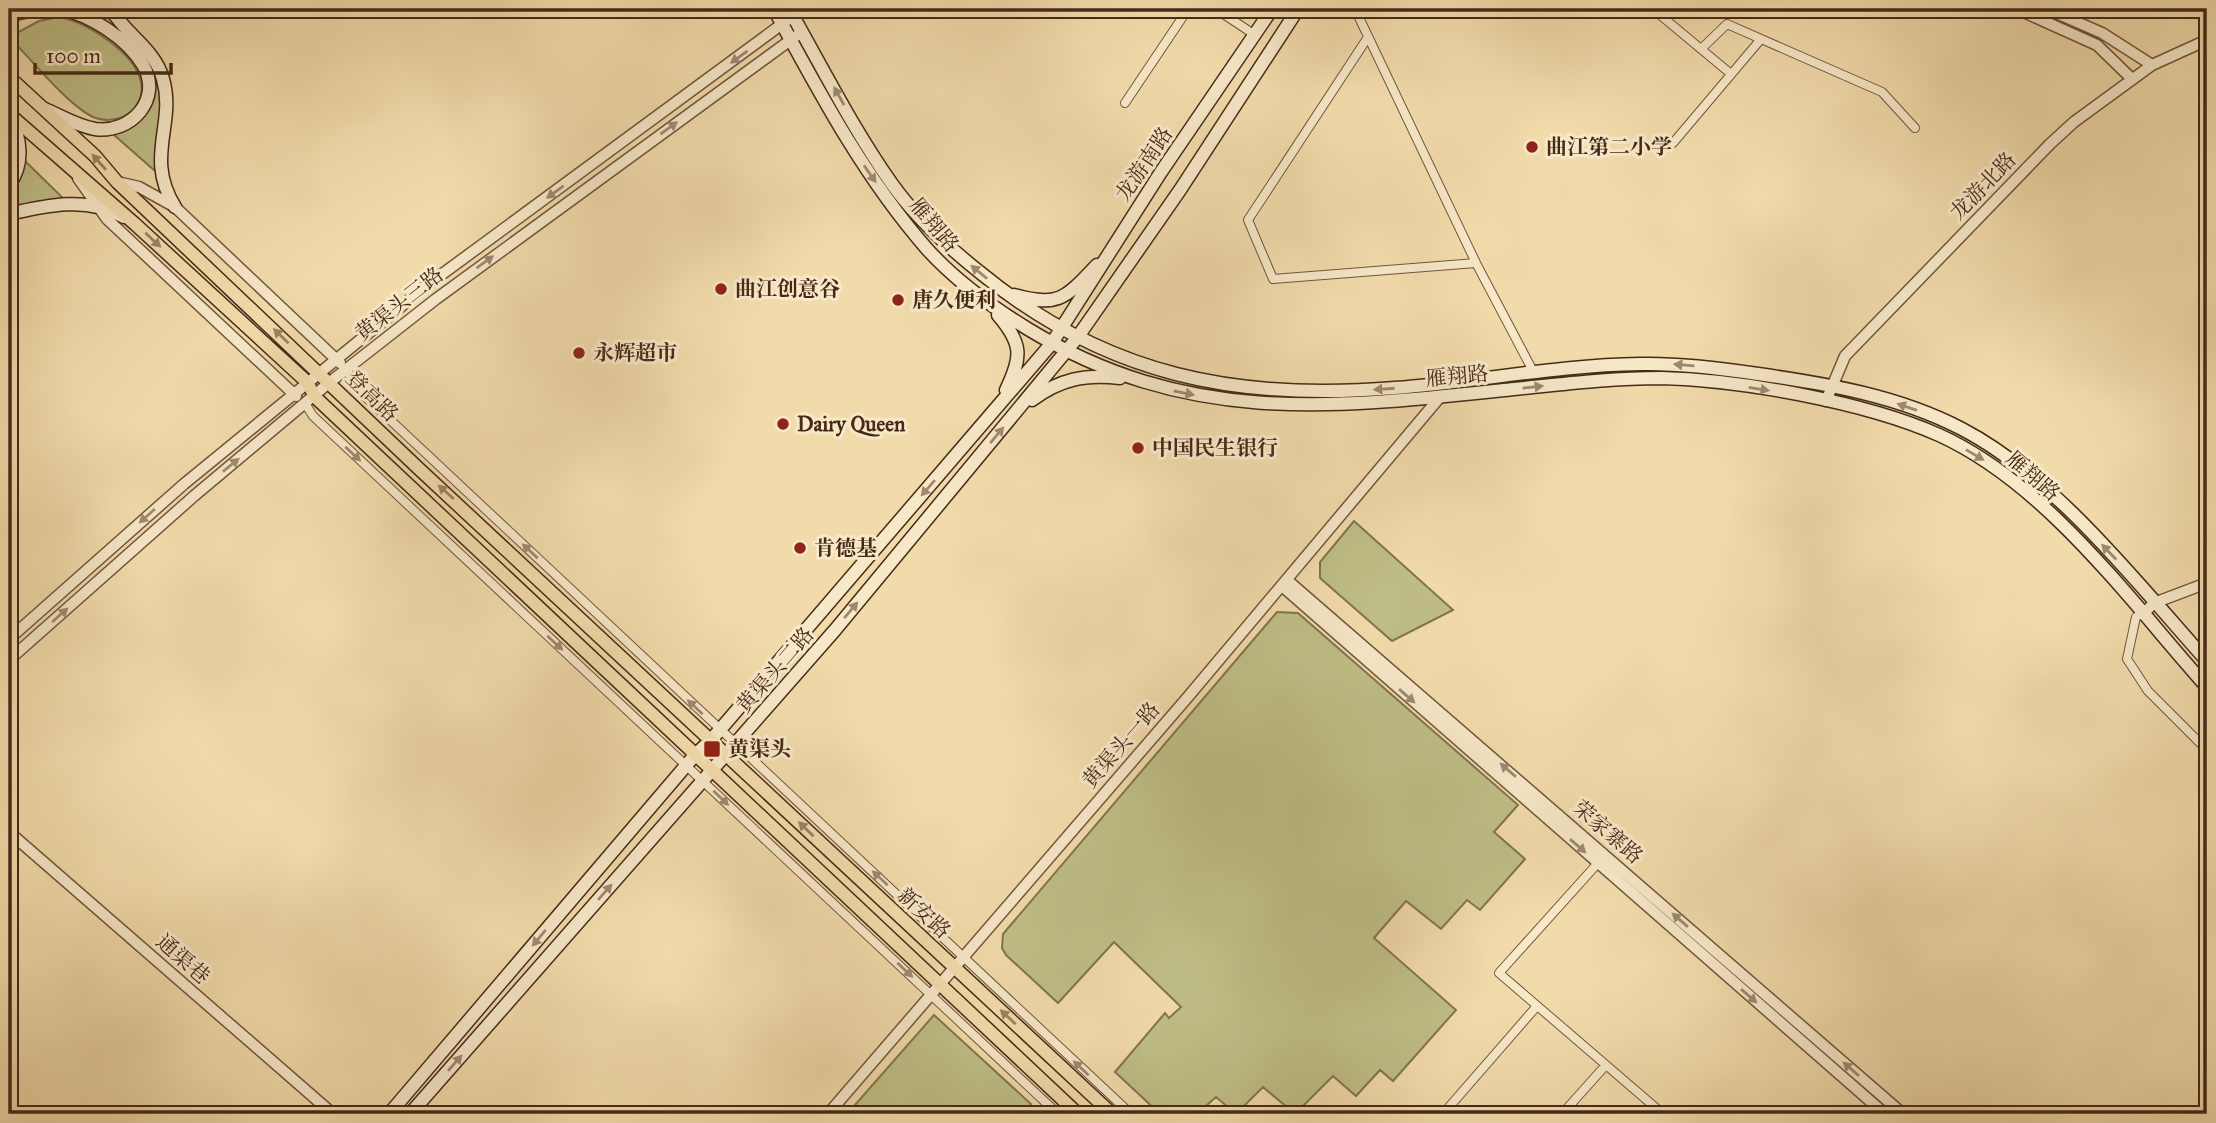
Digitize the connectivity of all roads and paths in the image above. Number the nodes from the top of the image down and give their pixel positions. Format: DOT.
graph roads {
  1 [pos="14,9"];
  2 [pos="40,9"];
  3 [pos="60,9"];
  4 [pos="111,9"];
  5 [pos="775,9"];
  6 [pos="1188,9"];
  7 [pos="1216,9"];
  8 [pos="1272,9"];
  9 [pos="1298,9"];
  10 [pos="1355,9"];
  11 [pos="1653,9"];
  12 [pos="2017,9"];
  13 [pos="2047,9"];
  14 [pos="9,13"];
  15 [pos="788,17"];
  16 [pos="797,35"];
  17 [pos="1255,35"];
  18 [pos="1368,37"];
  19 [pos="1761,39"];
  20 [pos="2207,40"];
  21 [pos="1701,49"];
  22 [pos="2152,65"];
  23 [pos="1731,74"];
  24 [pos="9,78"];
  25 [pos="2132,79"];
  26 [pos="1125,103"];
  27 [pos="41,107"];
  28 [pos="9,115"];
  29 [pos="1915,128"];
  30 [pos="1673,143"];
  31 [pos="72,170"];
  32 [pos="117,182"];
  33 [pos="9,185"];
  34 [pos="97,207"];
  35 [pos="175,207"];
  36 [pos="9,214"];
  37 [pos="135,224"];
  38 [pos="1107,255"];
  39 [pos="1476,264"];
  40 [pos="1004,292"];
  41 [pos="984,299"];
  42 [pos="1061,329"];
  43 [pos="1077,338"];
  44 [pos="1052,343"];
  45 [pos="1066,351"];
  46 [pos="335,359"];
  47 [pos="347,370"];
  48 [pos="319,372"];
  49 [pos="1534,373"];
  50 [pos="1140,380"];
  51 [pos="307,382"];
  52 [pos="330,382"];
  53 [pos="1832,384"];
  54 [pos="293,393"];
  55 [pos="1440,397"];
  56 [pos="311,401"];
  57 [pos="1826,401"];
  58 [pos="997,407"];
  59 [pos="1015,413"];
  60 [pos="1284,583"];
  61 [pos="2207,583"];
  62 [pos="2150,608"];
  63 [pos="9,639"];
  64 [pos="9,660"];
  65 [pos="2207,661"];
  66 [pos="2207,687"];
  67 [pos="716,734"];
  68 [pos="732,749"];
  69 [pos="2207,750"];
  70 [pos="695,755"];
  71 [pos="685,765"];
  72 [pos="707,776"];
  73 [pos="9,832"];
  74 [pos="1598,863"];
  75 [pos="958,961"];
  76 [pos="941,982"];
  77 [pos="930,995"];
  78 [pos="1537,1006"];
  79 [pos="1606,1065"];
  80 [pos="333,1114"];
  81 [pos="389,1114"];
  82 [pos="410,1114"];
  83 [pos="828,1114"];
  84 [pos="1058,1114"];
  85 [pos="1078,1114"];
  86 [pos="1112,1114"];
  87 [pos="1131,1114"];
  88 [pos="1443,1114"];
  89 [pos="1562,1114"];
  90 [pos="1663,1114"];
  91 [pos="1885,1114"];
  92 [pos="1903,1114"];
  1 -- 14 [label="main road"];
  2 -- 14 [label="main road"];
  3 -- 27 [label="main road"];
  4 -- 35 [label="main road"];
  5 -- 15 [label="main road, 雁翔路"];
  6 -- 26 [label="street"];
  7 -- 17 [label="street"];
  8 -- 17 [label="main road, 龙游南路"];
  9 -- 43 [label="main road, 龙游南路"];
  10 -- 18 [label="street"];
  11 -- 21 [label="street"];
  12 -- 25 [label="street"];
  13 -- 22 [label="street"];
  15 -- 16 [label="main road, 雁翔路"];
  15 -- 46 [label="street, 黄渠头三路, one-way"];
  40 -- 16 [label="main road, 雁翔路, one-way"];
  16 -- 41 [label="main road, 雁翔路, one-way"];
  47 -- 16 [label="street, 黄渠头三路, one-way"];
  17 -- 38 [label="main road, 龙游南路"];
  18 -- 39 [label="street"];
  18 -- 39 [label="street"];
  19 -- 21 [label="street"];
  19 -- 23 [label="street"];
  19 -- 29 [label="street"];
  20 -- 22 [label="street, 龙游北路"];
  21 -- 23 [label="street"];
  22 -- 25 [label="street, 龙游北路"];
  23 -- 30 [label="street"];
  24 -- 27 [label="main road, 登高路"];
  25 -- 53 [label="street, 龙游北路"];
  32 -- 27 [label="main road, 登高路, one-way"];
  28 -- 31 [label="main road, 登高路"];
  28 -- 33 [label="main road"];
  31 -- 34 [label="street"];
  31 -- 37 [label="main road, 登高路"];
  32 -- 35 [label="street"];
  48 -- 32 [label="main road, 登高路, one-way"];
  34 -- 36 [label="main road"];
  34 -- 37 [label="main road"];
  34 -- 54 [label="street"];
  35 -- 46 [label="street"];
  37 -- 51 [label="main road, 登高路, one-way"];
  38 -- 40 [label="main road"];
  38 -- 42 [label="main road, 龙游南路"];
  39 -- 49 [label="street"];
  40 -- 42 [label="main road, 雁翔路"];
  41 -- 44 [label="main road, 雁翔路"];
  41 -- 58 [label="main road"];
  42 -- 43 [label="main road, 雁翔路"];
  42 -- 44 [label="main road, 龙游南路"];
  43 -- 45 [label="main road, 黄渠头二路"];
  49 -- 43 [label="main road, 雁翔路, one-way"];
  44 -- 45 [label="main road, 雁翔路"];
  44 -- 58 [label="main road, 黄渠头二路"];
  45 -- 50 [label="main road, 雁翔路"];
  45 -- 59 [label="main road, 黄渠头二路"];
  46 -- 47 [label="street"];
  46 -- 48 [label="street, 黄渠头三路"];
  47 -- 52 [label="street, 黄渠头三路"];
  67 -- 47 [label="street, one-way"];
  48 -- 51 [label="street, 黄渠头三路"];
  48 -- 52 [label="main road, 登高路"];
  53 -- 49 [label="main road, 雁翔路, one-way"];
  50 -- 55 [label="main road, 雁翔路, one-way"];
  50 -- 59 [label="main road"];
  51 -- 54 [label="street, 黄渠头三路"];
  51 -- 56 [label="main road, 登高路"];
  52 -- 56 [label="street, 黄渠头三路"];
  67 -- 52 [label="main road, 登高路, one-way"];
  53 -- 57 [label="street, 龙游北路"];
  62 -- 53 [label="main road, 雁翔路, one-way"];
  54 -- 56 [label="street"];
  54 -- 63 [label="street, 黄渠头三路, one-way"];
  55 -- 57 [label="main road, 雁翔路, one-way"];
  55 -- 60 [label="street, 黄渠头一路"];
  64 -- 56 [label="street, 黄渠头三路, one-way"];
  56 -- 70 [label="main road, 登高路"];
  56 -- 71 [label="street, one-way"];
  57 -- 62 [label="main road, 雁翔路, one-way"];
  58 -- 67 [label="main road, 黄渠头二路, one-way"];
  68 -- 59 [label="main road, 黄渠头二路, one-way"];
  60 -- 74 [label="street, 荣家寨路, one-way"];
  60 -- 75 [label="street, 黄渠头一路"];
  92 -- 60 [label="street, 荣家寨路, one-way"];
  61 -- 62 [label="street"];
  62 -- 65 [label="main road, 雁翔路"];
  62 -- 66 [label="main road, 雁翔路"];
  62 -- 69 [label="street"];
  67 -- 68 [label="main road, 新安路"];
  67 -- 70 [label="main road, 黄渠头二路"];
  68 -- 72 [label="main road, 黄渠头二路"];
  75 -- 68 [label="main road, 新安路, one-way"];
  70 -- 71 [label="main road, 黄渠头二路"];
  70 -- 72 [label="main road, 新安路"];
  71 -- 72 [label="street"];
  71 -- 81 [label="main road, 黄渠头二路, one-way"];
  72 -- 76 [label="main road, 新安路"];
  72 -- 77 [label="street, one-way"];
  82 -- 72 [label="main road, 黄渠头二路, one-way"];
  73 -- 80 [label="street, 通渠巷"];
  74 -- 78 [label="street"];
  74 -- 91 [label="street, 荣家寨路, one-way"];
  75 -- 76 [label="street, 黄渠头一路"];
  86 -- 75 [label="main road, 新安路, one-way"];
  87 -- 75 [label="street, one-way"];
  76 -- 77 [label="street, 黄渠头一路"];
  76 -- 85 [label="main road, 新安路"];
  77 -- 83 [label="street, 黄渠头一路"];
  77 -- 84 [label="street"];
  78 -- 79 [label="street"];
  78 -- 88 [label="street"];
  79 -- 89 [label="street"];
  79 -- 90 [label="street"];
}
